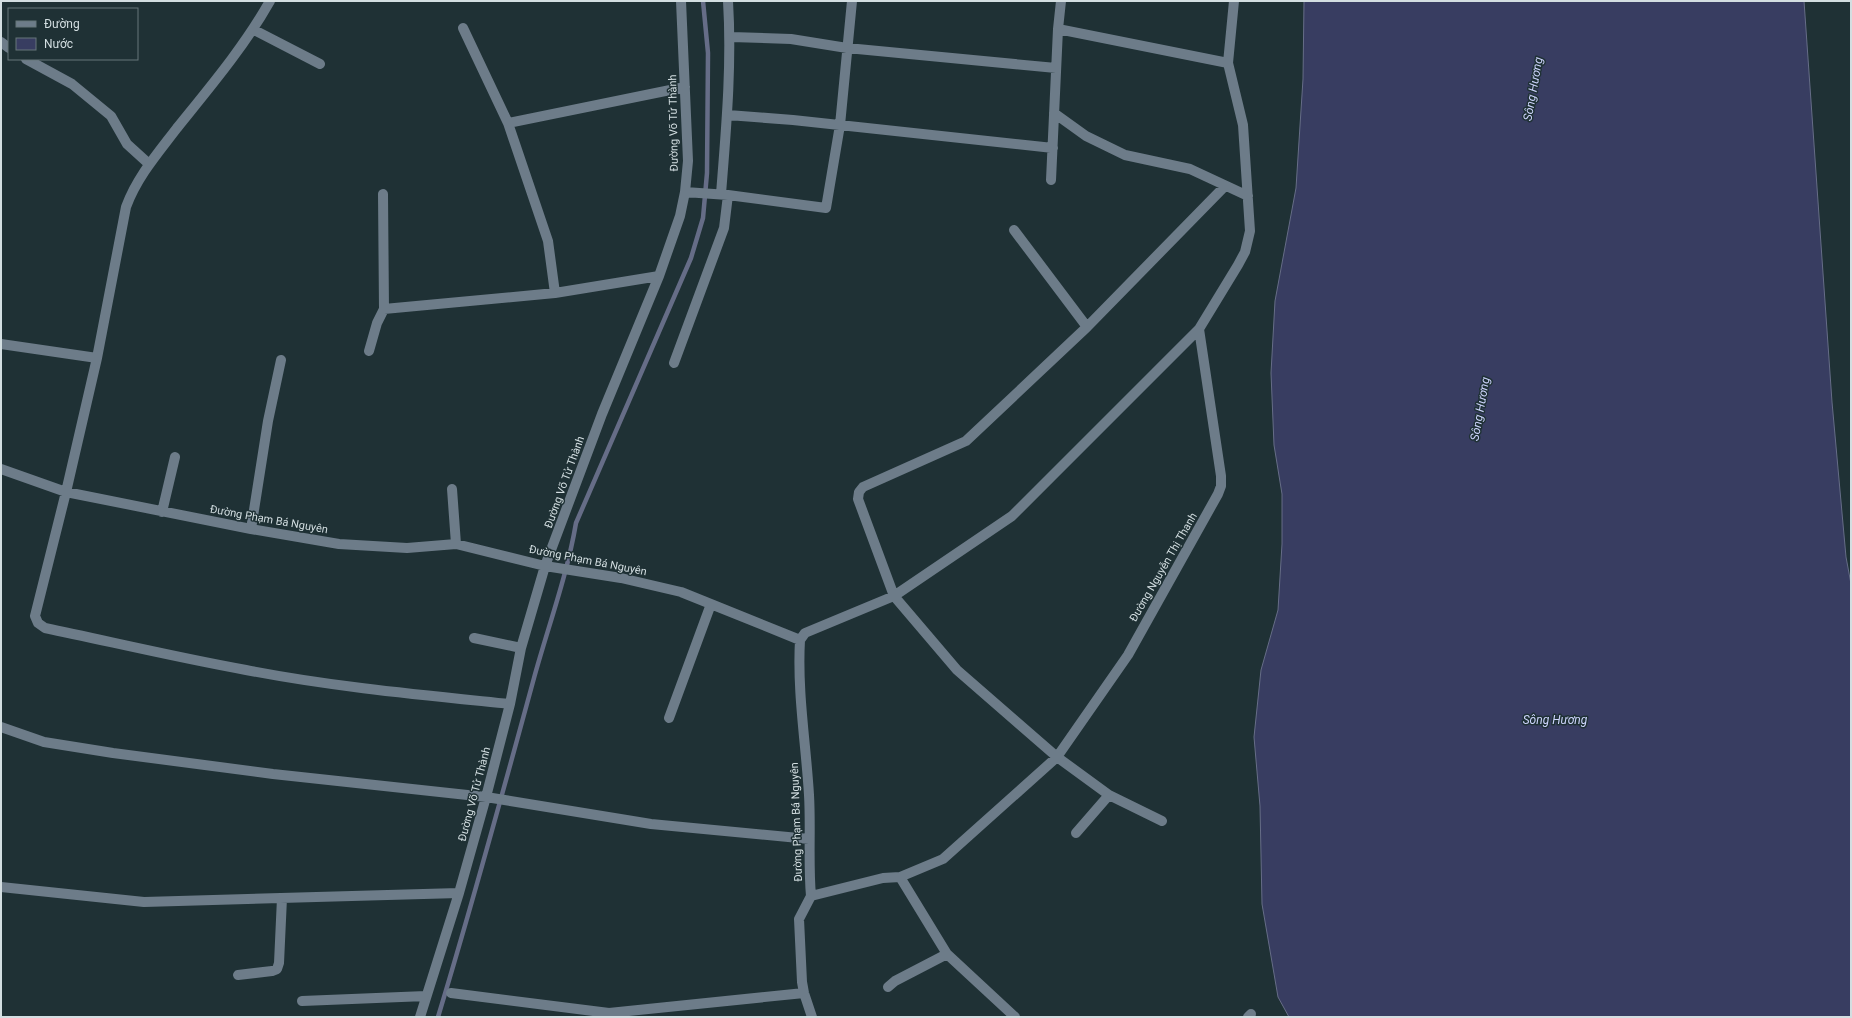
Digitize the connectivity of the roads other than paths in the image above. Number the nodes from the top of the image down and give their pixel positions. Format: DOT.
graph roads {
  1 [pos="270,1"];
  2 [pos="681,1"];
  3 [pos="728,1"];
  4 [pos="852,1"];
  5 [pos="1061,1"];
  6 [pos="1234,1"];
  7 [pos="463,28"];
  8 [pos="1058,28"];
  9 [pos="254,30"];
  10 [pos="731,37"];
  11 [pos="848,48"];
  12 [pos="28,60"];
  13 [pos="1228,63"];
  14 [pos="320,64"];
  15 [pos="1056,68"];
  16 [pos="685,87"];
  17 [pos="1054,113"];
  18 [pos="728,115"];
  19 [pos="508,123"];
  20 [pos="840,125"];
  21 [pos="1052,148"];
  22 [pos="149,164"];
  23 [pos="1051,180"];
  24 [pos="1225,186"];
  25 [pos="685,192"];
  26 [pos="383,194"];
  27 [pos="724,194"];
  28 [pos="1248,196"];
  29 [pos="1014,230"];
  30 [pos="660,276"];
  31 [pos="555,293"];
  32 [pos="384,309"];
  33 [pos="1088,327"];
  34 [pos="1199,329"];
  35 [pos="1,344"];
  36 [pos="369,351"];
  37 [pos="97,358"];
  38 [pos="282,360"];
  39 [pos="674,363"];
  40 [pos="175,457"];
  41 [pos="1,469"];
  42 [pos="452,489"];
  43 [pos="66,492"];
  44 [pos="162,512"];
  45 [pos="252,529"];
  46 [pos="456,544"];
  47 [pos="545,566"];
  48 [pos="894,596"];
  49 [pos="711,604"];
  50 [pos="474,638"];
  51 [pos="800,640"];
  52 [pos="521,648"];
  53 [pos="510,704"];
  54 [pos="669,718"];
  55 [pos="1,727"];
  56 [pos="1057,757"];
  57 [pos="1109,794"];
  58 [pos="489,797"];
  59 [pos="1162,821"];
  60 [pos="1076,833"];
  61 [pos="809,839"];
  62 [pos="900,877"];
  63 [pos="1,887"];
  64 [pos="459,893"];
  65 [pos="810,896"];
  66 [pos="282,898"];
  67 [pos="947,954"];
  68 [pos="238,974"];
  69 [pos="888,987"];
  70 [pos="451,993"];
  71 [pos="804,993"];
  72 [pos="426,996"];
  73 [pos="302,1001"];
  74 [pos="420,1017"];
  75 [pos="812,1017"];
  76 [pos="1015,1017"];
  1 -- 9 [label="street"];
  2 -- 16 [label="street, Đường Võ Tử Thành"];
  3 -- 10 [label="street"];
  4 -- 11 [label="street"];
  5 -- 8 [label="street"];
  6 -- 13 [label="street"];
  7 -- 19 [label="street"];
  8 -- 13 [label="street"];
  8 -- 15 [label="street"];
  9 -- 14 [label="street"];
  9 -- 22 [label="street"];
  10 -- 11 [label="street"];
  10 -- 18 [label="street"];
  11 -- 15 [label="street"];
  11 -- 20 [label="street"];
  12 -- 22 [label="street"];
  13 -- 28 [label="street"];
  15 -- 17 [label="street"];
  16 -- 19 [label="street"];
  16 -- 25 [label="street, Đường Võ Tử Thành"];
  17 -- 21 [label="street"];
  17 -- 24 [label="street"];
  18 -- 20 [label="street"];
  18 -- 27 [label="street"];
  19 -- 31 [label="street"];
  20 -- 21 [label="street"];
  20 -- 27 [label="street"];
  21 -- 23 [label="street"];
  22 -- 37 [label="street"];
  24 -- 28 [label="street"];
  24 -- 33 [label="street"];
  25 -- 27 [label="street"];
  25 -- 30 [label="street, Đường Võ Tử Thành"];
  26 -- 32 [label="street"];
  27 -- 39 [label="street"];
  28 -- 34 [label="street"];
  29 -- 33 [label="street"];
  30 -- 31 [label="street"];
  30 -- 47 [label="street, Đường Võ Tử Thành"];
  31 -- 32 [label="street"];
  32 -- 36 [label="street"];
  33 -- 48 [label="street"];
  34 -- 48 [label="street"];
  34 -- 56 [label="street, Đường Nguyễn Thị Thanh"];
  35 -- 37 [label="street"];
  37 -- 43 [label="street"];
  38 -- 45 [label="street"];
  40 -- 44 [label="street"];
  41 -- 43 [label="street, Đường Phạm Bá Nguyên"];
  42 -- 46 [label="street"];
  43 -- 44 [label="street, Đường Phạm Bá Nguyên"];
  43 -- 53 [label="street"];
  44 -- 45 [label="street, Đường Phạm Bá Nguyên"];
  45 -- 46 [label="street, Đường Phạm Bá Nguyên"];
  46 -- 47 [label="street, Đường Phạm Bá Nguyên"];
  47 -- 49 [label="street, Đường Phạm Bá Nguyên"];
  47 -- 52 [label="street, Đường Võ Tử Thành"];
  48 -- 51 [label="street"];
  48 -- 56 [label="street"];
  49 -- 51 [label="street, Đường Phạm Bá Nguyên"];
  49 -- 54 [label="street"];
  50 -- 52 [label="street"];
  51 -- 61 [label="street, Đường Phạm Bá Nguyên"];
  52 -- 53 [label="street, Đường Võ Tử Thành"];
  53 -- 58 [label="street, Đường Võ Tử Thành"];
  55 -- 58 [label="street"];
  56 -- 57 [label="street"];
  56 -- 62 [label="street, Đường Nguyễn Thị Thanh"];
  57 -- 59 [label="street"];
  57 -- 60 [label="street"];
  58 -- 61 [label="street"];
  58 -- 64 [label="street, Đường Võ Tử Thành"];
  61 -- 65 [label="street, Đường Phạm Bá Nguyên"];
  62 -- 65 [label="street, Đường Phạm Bá Nguyên"];
  62 -- 67 [label="street"];
  63 -- 66 [label="street"];
  64 -- 66 [label="street"];
  64 -- 72 [label="street, Đường Võ Tử Thành"];
  65 -- 71 [label="street"];
  66 -- 68 [label="street"];
  67 -- 69 [label="street"];
  67 -- 76 [label="street"];
  70 -- 71 [label="street"];
  71 -- 75 [label="street"];
  72 -- 73 [label="street"];
  72 -- 74 [label="street, Đường Võ Tử Thành"];
}
